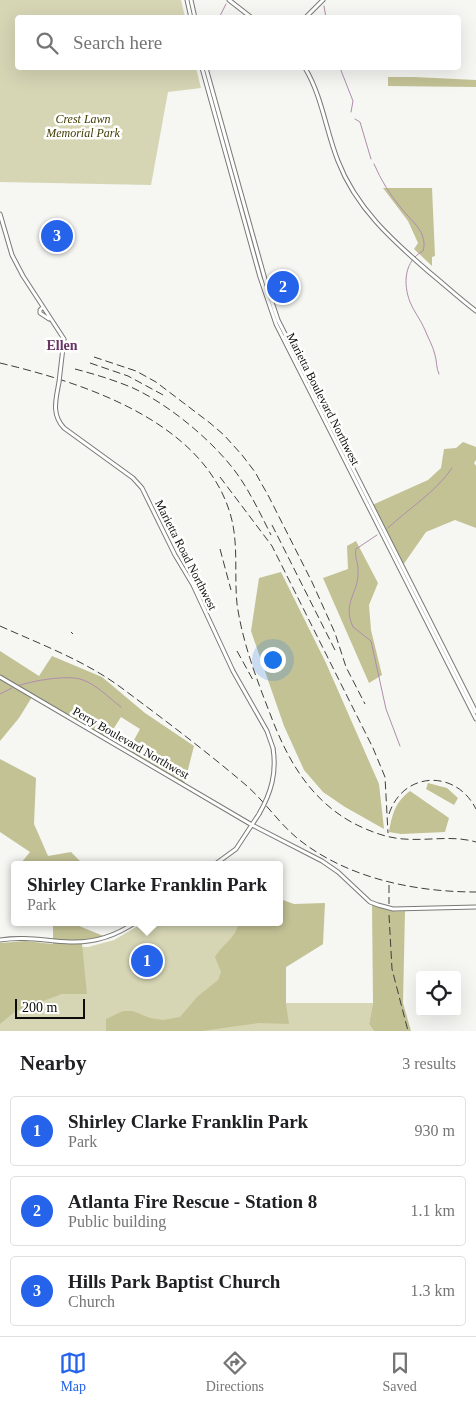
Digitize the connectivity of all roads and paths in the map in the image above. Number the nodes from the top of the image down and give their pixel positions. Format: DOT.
graph roads {
  1 [pos="187,0"];
  2 [pos="191,0"];
  3 [pos="229,0"];
  4 [pos="323,0"];
  5 [pos="190,15"];
  6 [pos="194,15"];
  7 [pos="248,15"];
  8 [pos="308,15"];
  9 [pos="205,70"];
  10 [pos="205,70"];
  11 [pos="307,70"];
  12 [pos="0,214"];
  13 [pos="476,311"];
  14 [pos="0,677"];
  15 [pos="476,712"];
  16 [pos="476,719"];
  17 [pos="252,825"];
  18 [pos="220,861"];
  19 [pos="476,907"];
  20 [pos="129,926"];
  21 [pos="0,940"];
  1 -- 5 [label="street"];
  2 -- 6 [label="street"];
  3 -- 7 [label="street"];
  4 -- 8 [label="street"];
  9 -- 15 [label="street"];
  10 -- 16 [label="street, Marietta Boulevard Northwest"];
  11 -- 13 [label="street"];
  12 -- 17 [label="street, Marietta Road Northwest, bridge"];
  14 -- 17 [label="street, Perry Boulevard Northwest"];
  17 -- 18 [label="street, Marietta Road Northwest"];
  17 -- 19 [label="street, Perry Boulevard Northwest"];
  20 -- 21 [label="street"];
}
